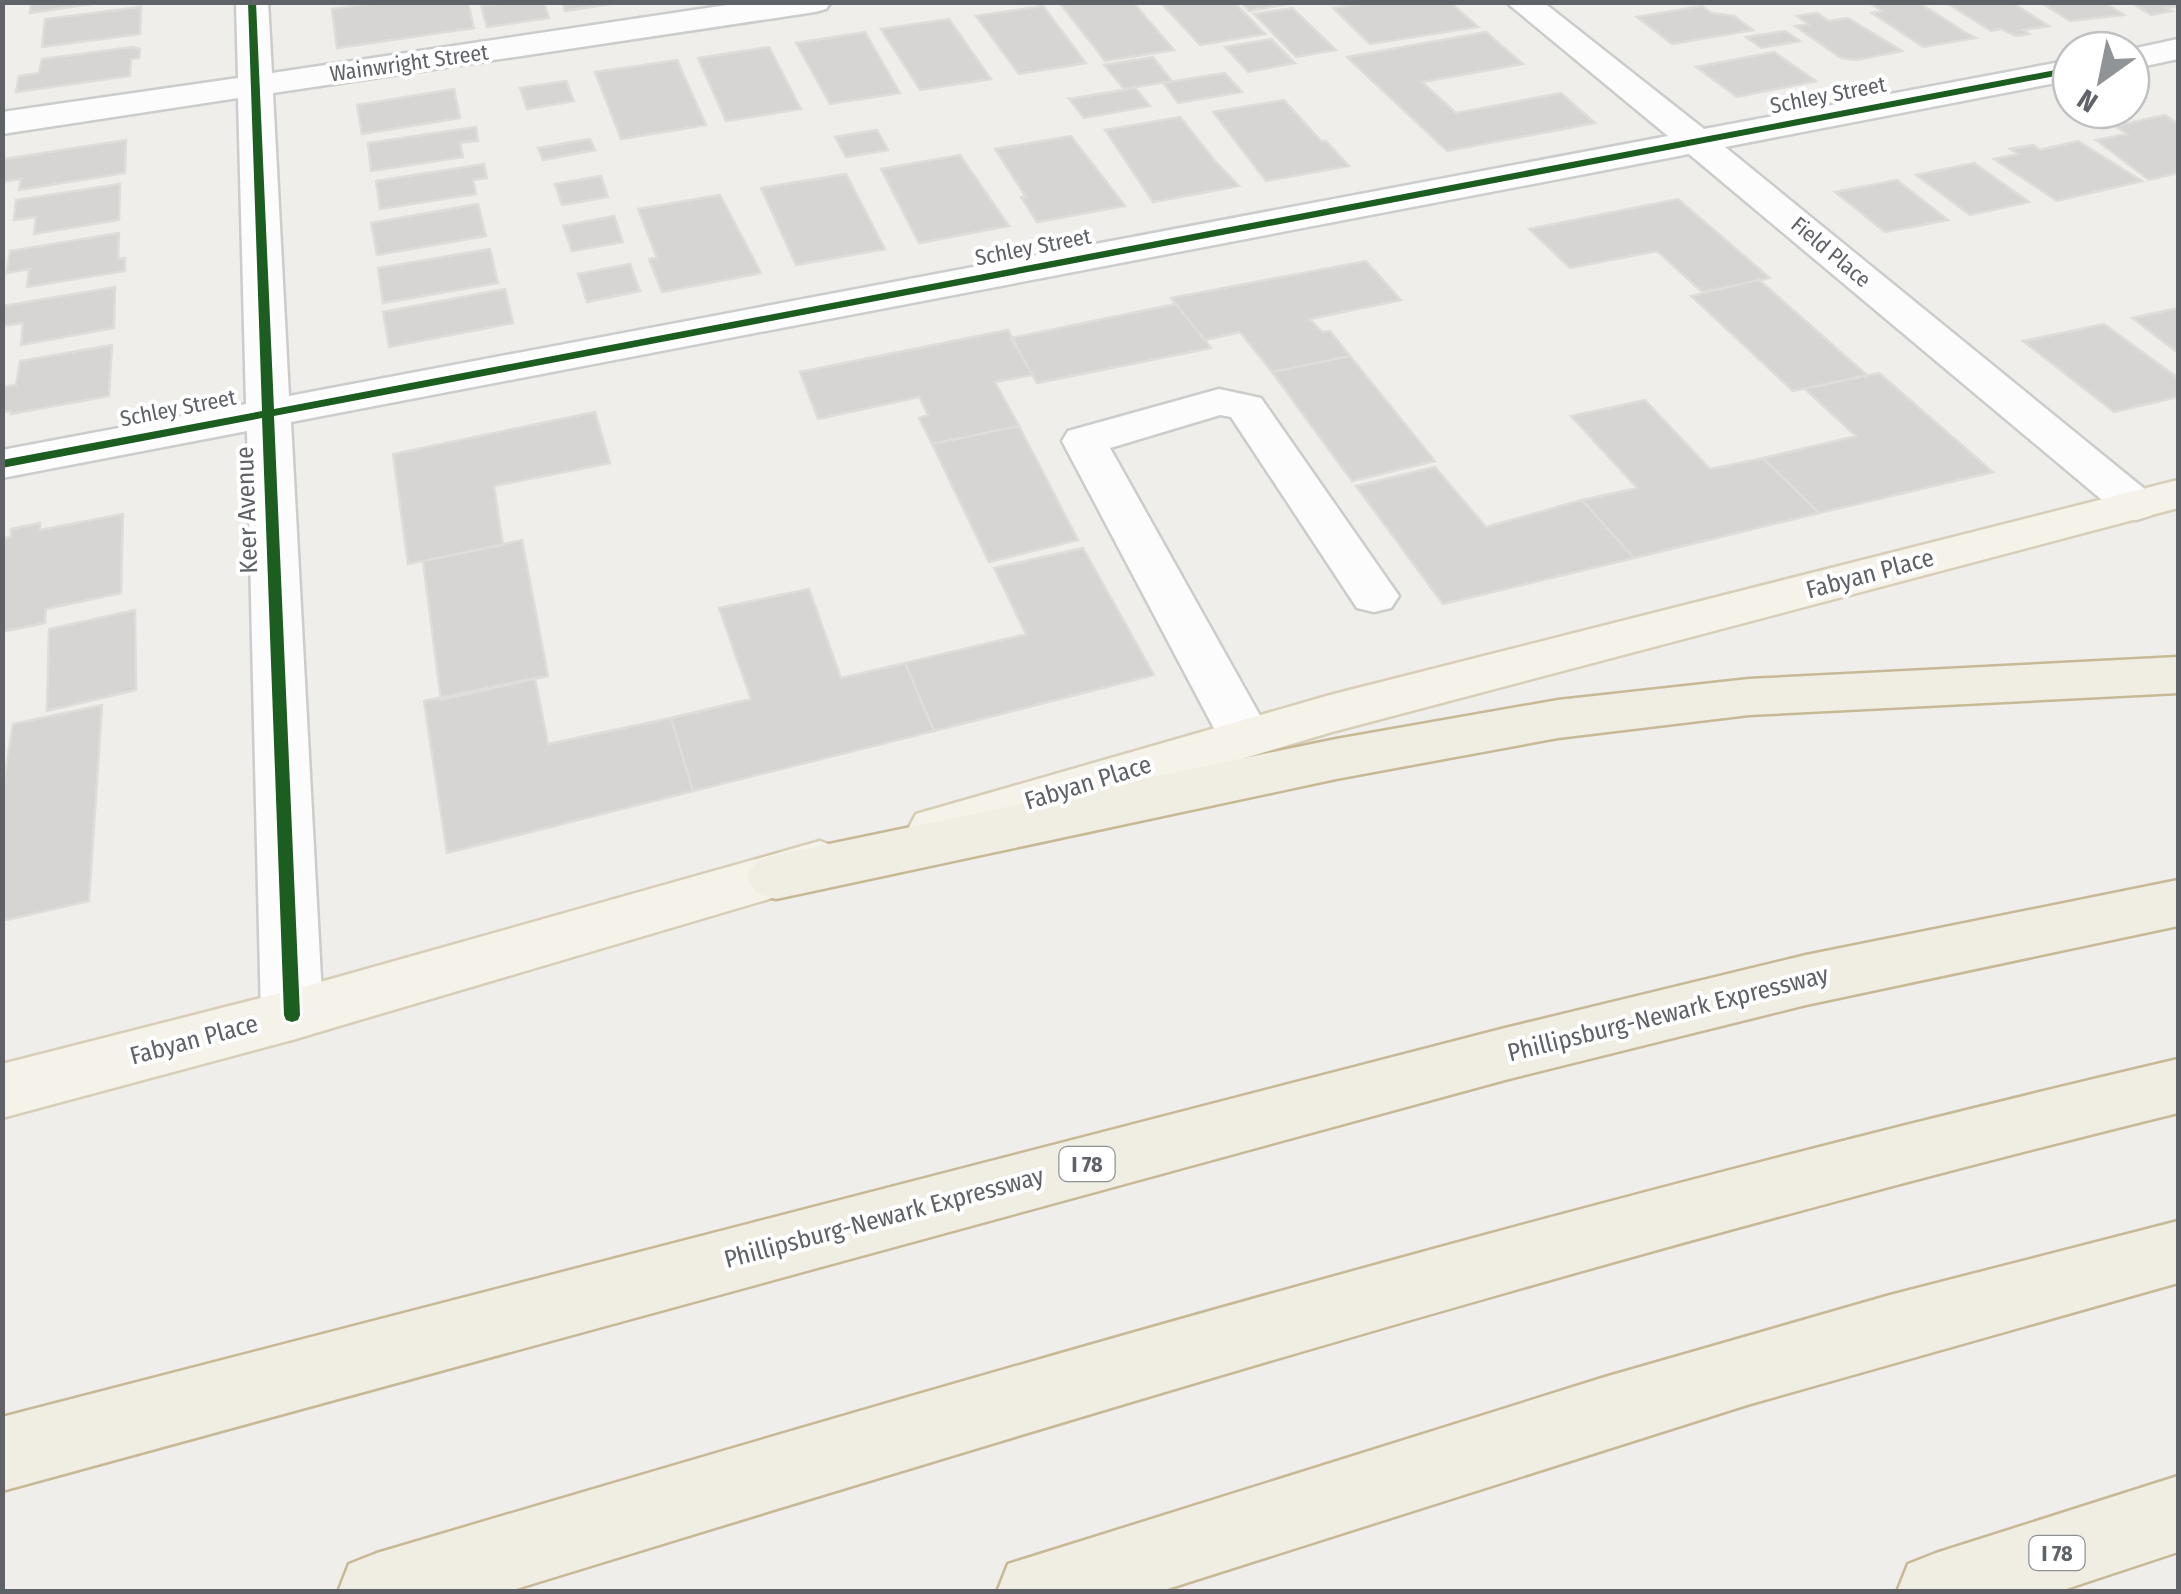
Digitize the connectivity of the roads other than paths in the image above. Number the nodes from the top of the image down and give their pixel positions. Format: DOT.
graph roads {
  1 [pos="252,2"];
  2 [pos="815,2"];
  3 [pos="1522,2"];
  4 [pos="2178,49"];
  5 [pos="2151,54"];
  6 [pos="2051,74"];
  7 [pos="255,86"];
  8 [pos="2,123"];
  9 [pos="1700,144"];
  10 [pos="268,414"];
  11 [pos="2,464"];
  12 [pos="2157,499"];
  13 [pos="1374,596"];
  14 [pos="2178,675"];
  15 [pos="1245,737"];
  16 [pos="776,876"];
  17 [pos="2178,903"];
  18 [pos="292,1015"];
  19 [pos="2178,1086"];
  20 [pos="2,1091"];
  21 [pos="2178,1252"];
  22 [pos="2,1454"];
  23 [pos="2178,1514"];
  24 [pos="377,1592"];
  25 [pos="1036,1592"];
  26 [pos="1936,1592"];
  1 -- 7 [label="street, Keer Avenue"];
  2 -- 7 [label="street, Wainwright Street"];
  3 -- 9 [label="street, Field Place"];
  4 -- 5 [label="street"];
  6 -- 9 [label="street, Schley Street"];
  7 -- 8 [label="street, Wainwright Street"];
  7 -- 10 [label="street, Keer Avenue"];
  9 -- 10 [label="street, Schley Street"];
  9 -- 12 [label="street, Field Place"];
  10 -- 11 [label="street, Schley Street"];
  10 -- 18 [label="street, Keer Avenue"];
  12 -- 15 [label="main road, Fabyan Place"];
  13 -- 15 [label="street"];
  14 -- 16 [label="highway"];
  15 -- 16 [label="main road, Fabyan Place"];
  16 -- 18 [label="main road, Fabyan Place"];
  17 -- 22 [label="highway, Phillipsburg-Newark Expressway / I 78"];
  18 -- 20 [label="main road, Fabyan Place"];
  19 -- 24 [label="highway"];
  21 -- 25 [label="highway"];
  23 -- 26 [label="highway, I 78"];
}
